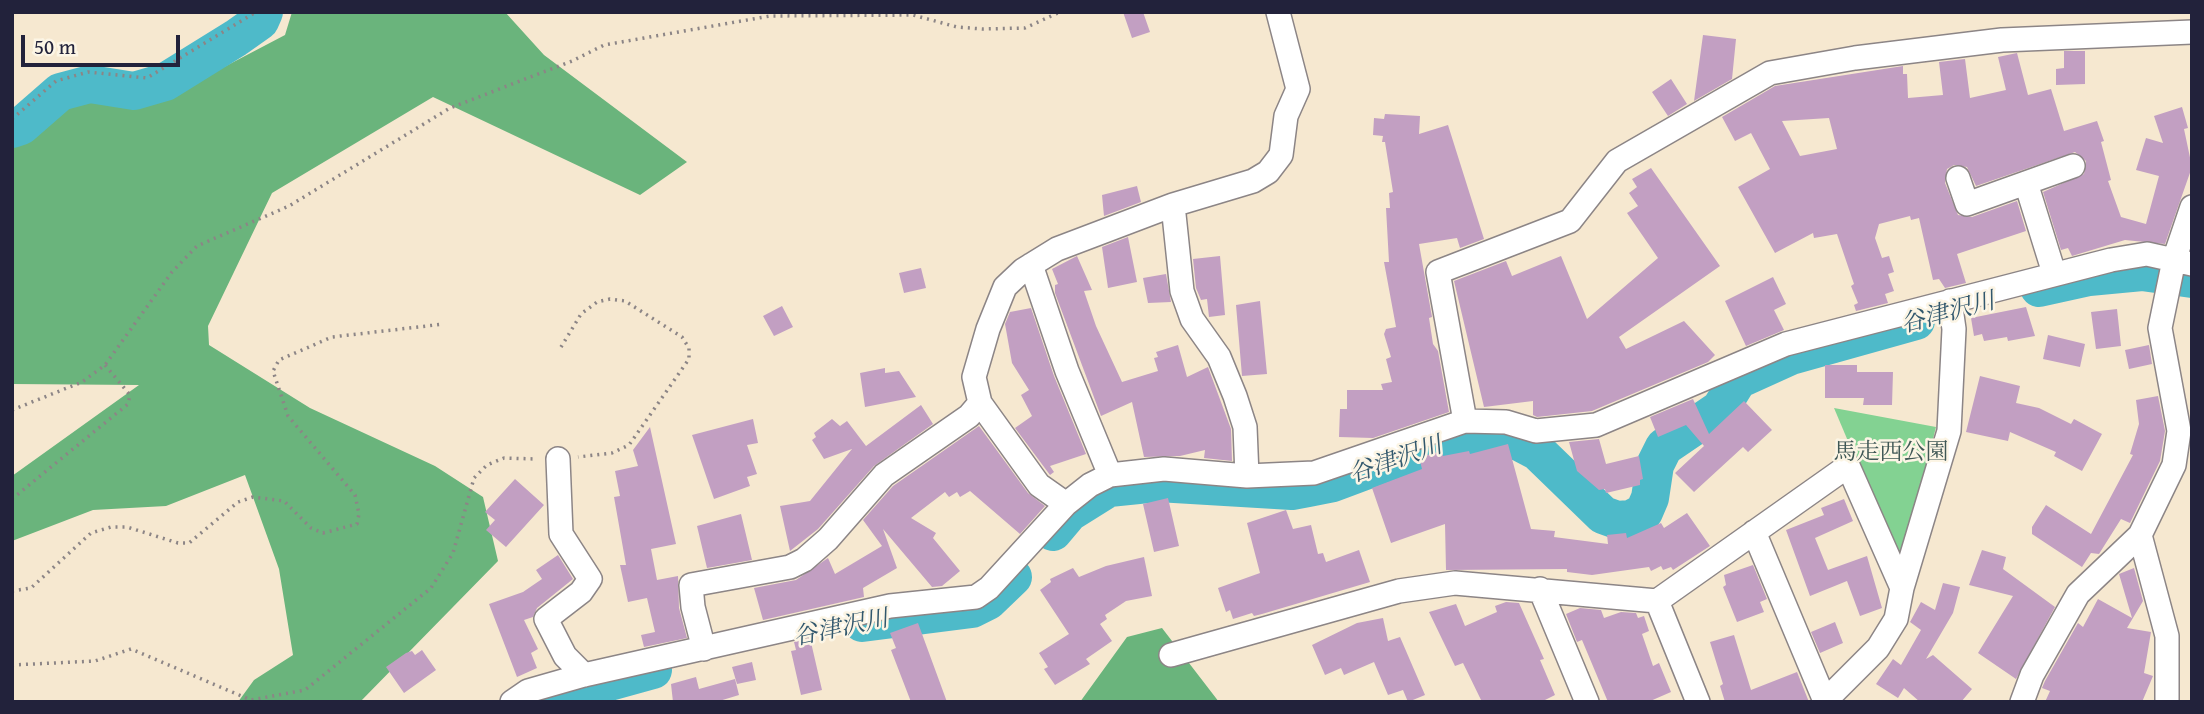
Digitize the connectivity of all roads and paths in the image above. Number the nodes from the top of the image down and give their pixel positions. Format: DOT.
graph roads {
  1 [pos="256,12"];
  2 [pos="1060,12"];
  3 [pos="1278,12"];
  4 [pos="2192,32"];
  5 [pos="12,119"];
  6 [pos="2073,166"];
  7 [pos="1958,178"];
  8 [pos="2026,183"];
  9 [pos="1172,205"];
  10 [pos="2192,206"];
  11 [pos="2183,262"];
  12 [pos="1031,265"];
  13 [pos="2054,273"];
  14 [pos="1950,301"];
  15 [pos="444,324"];
  16 [pos="561,347"];
  17 [pos="105,365"];
  18 [pos="980,403"];
  19 [pos="12,410"];
  20 [pos="1465,421"];
  21 [pos="558,459"];
  22 [pos="1110,475"];
  23 [pos="1247,476"];
  24 [pos="12,499"];
  25 [pos="1066,504"];
  26 [pos="1754,532"];
  27 [pos="2140,535"];
  28 [pos="1902,588"];
  29 [pos="1540,589"];
  30 [pos="12,591"];
  31 [pos="1657,601"];
  32 [pos="704,649"];
  33 [pos="1171,655"];
  34 [pos="12,665"];
  35 [pos="584,675"];
  36 [pos="2174,699"];
  37 [pos="1824,701"];
  38 [pos="512,702"];
  39 [pos="1587,702"];
  40 [pos="1698,702"];
  41 [pos="2022,702"];
  1 -- 5 [label="path"];
  2 -- 17 [label="path"];
  3 -- 9 [label="street"];
  4 -- 20 [label="street"];
  6 -- 8 [label="street"];
  7 -- 8 [label="street"];
  8 -- 13 [label="street"];
  9 -- 12 [label="street"];
  9 -- 23 [label="street"];
  10 -- 11 [label="street"];
  11 -- 13 [label="street"];
  11 -- 27 [label="street"];
  12 -- 18 [label="street"];
  12 -- 22 [label="street"];
  13 -- 14 [label="street"];
  14 -- 20 [label="street"];
  14 -- 28 [label="street"];
  15 -- 30 [label="path"];
  16 -- 21 [label="path"];
  17 -- 19 [label="path"];
  17 -- 24 [label="path"];
  18 -- 25 [label="street"];
  18 -- 32 [label="street"];
  20 -- 23 [label="street"];
  21 -- 34 [label="path"];
  21 -- 35 [label="street"];
  22 -- 23 [label="street"];
  22 -- 25 [label="street"];
  25 -- 32 [label="street"];
  26 -- 28 [label="street"];
  26 -- 31 [label="street"];
  26 -- 37 [label="street"];
  27 -- 36 [label="street"];
  27 -- 41 [label="street"];
  28 -- 37 [label="street"];
  29 -- 31 [label="street"];
  29 -- 33 [label="street"];
  29 -- 39 [label="street"];
  31 -- 40 [label="street"];
  32 -- 35 [label="street"];
  35 -- 38 [label="street"];
}
